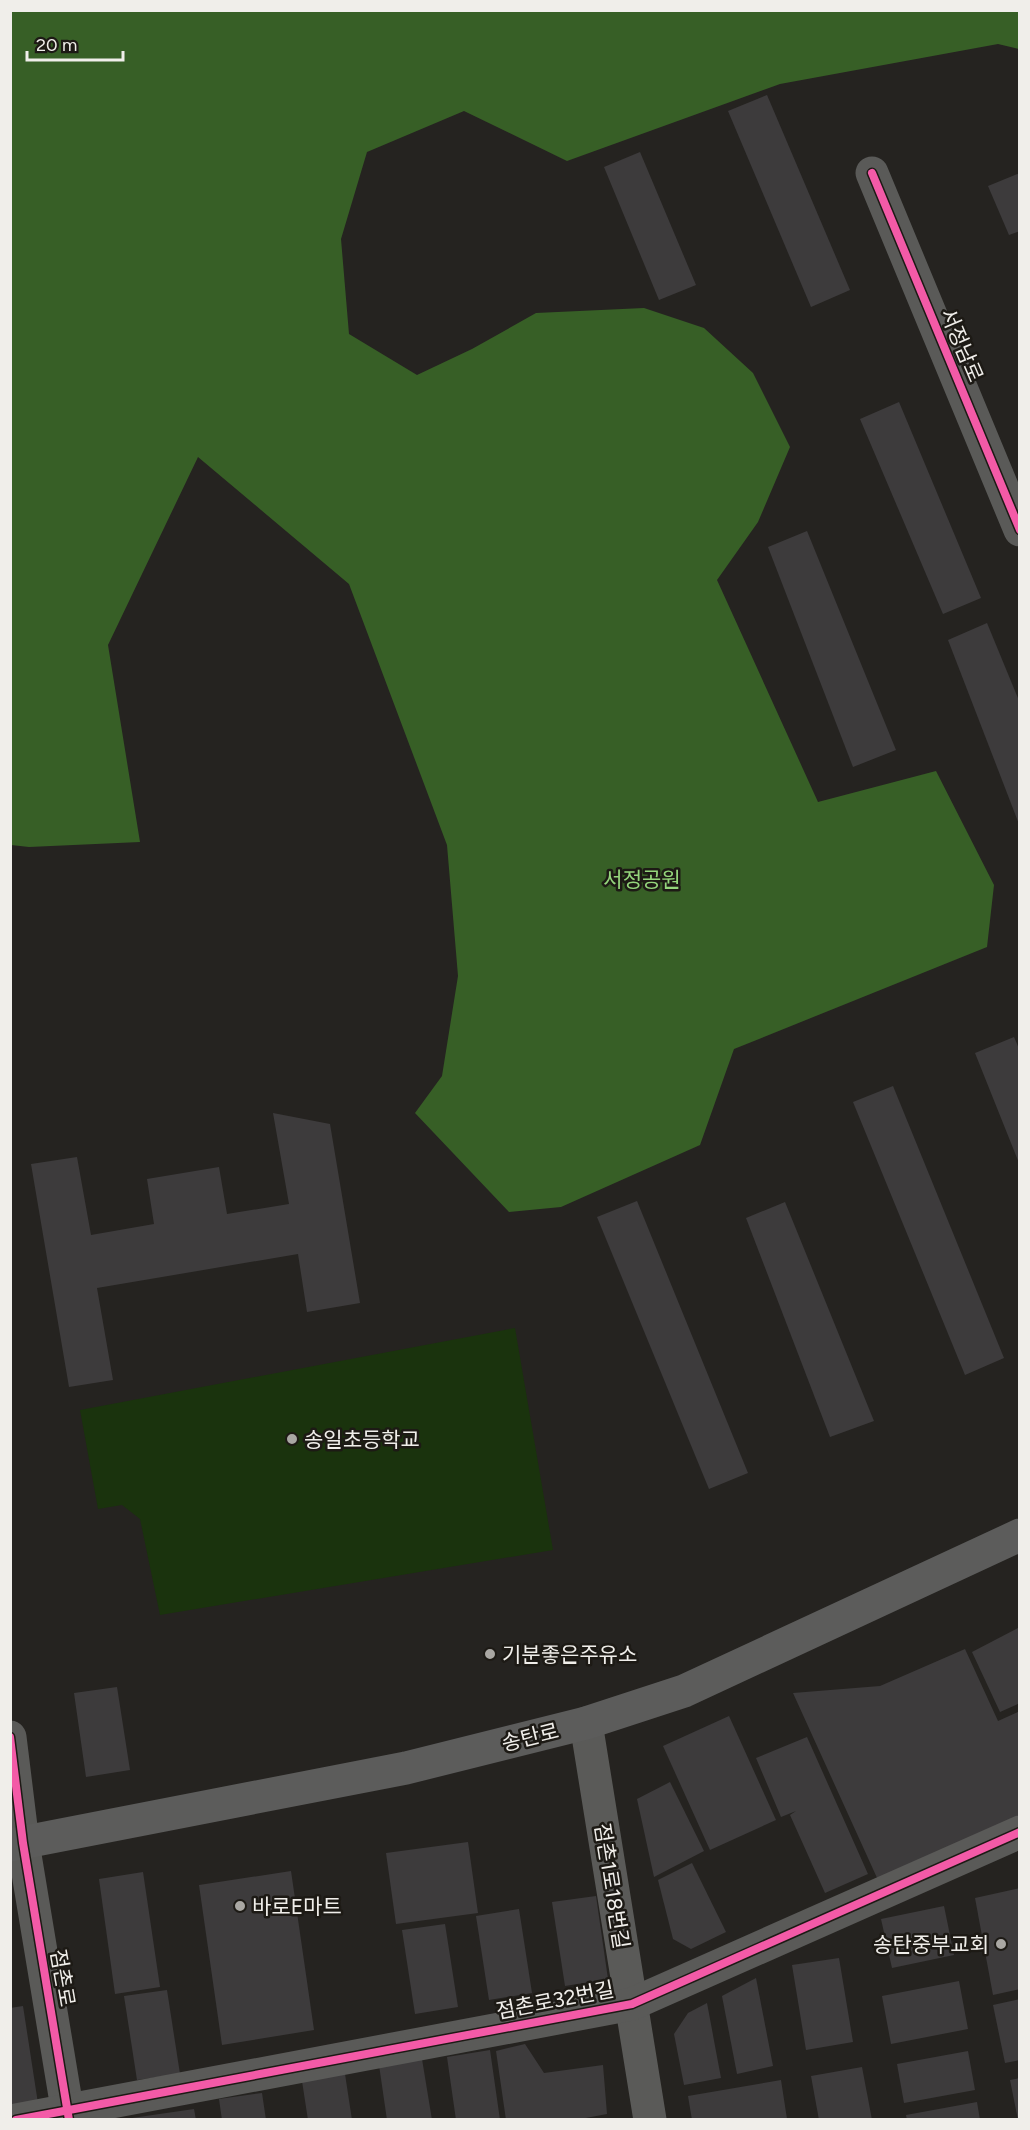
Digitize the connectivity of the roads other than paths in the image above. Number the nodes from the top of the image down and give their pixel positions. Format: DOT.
graph roads {
  1 [pos="872,173"];
  2 [pos="1020,530"];
  3 [pos="1020,1535"];
  4 [pos="586,1723"];
  5 [pos="10,1737"];
  6 [pos="1020,1832"];
  7 [pos="16,1844"];
  8 [pos="632,2004"];
  9 [pos="68,2115"];
  10 [pos="16,2120"];
  11 [pos="650,2120"];
  1 -- 2 [label="street, 서정남로"];
  3 -- 4 [label="main road, 송탄로"];
  4 -- 7 [label="main road, 송탄로"];
  4 -- 8 [label="street, 점촌1로18번길"];
  5 -- 7 [label="street, 점촌로"];
  6 -- 8 [label="street, 점촌로32번길"];
  7 -- 9 [label="street, 점촌로"];
  8 -- 9 [label="street, 점촌로32번길"];
  8 -- 11 [label="street, 점촌1로18번길"];
  9 -- 10 [label="street, 점촌로32번길"];
}
